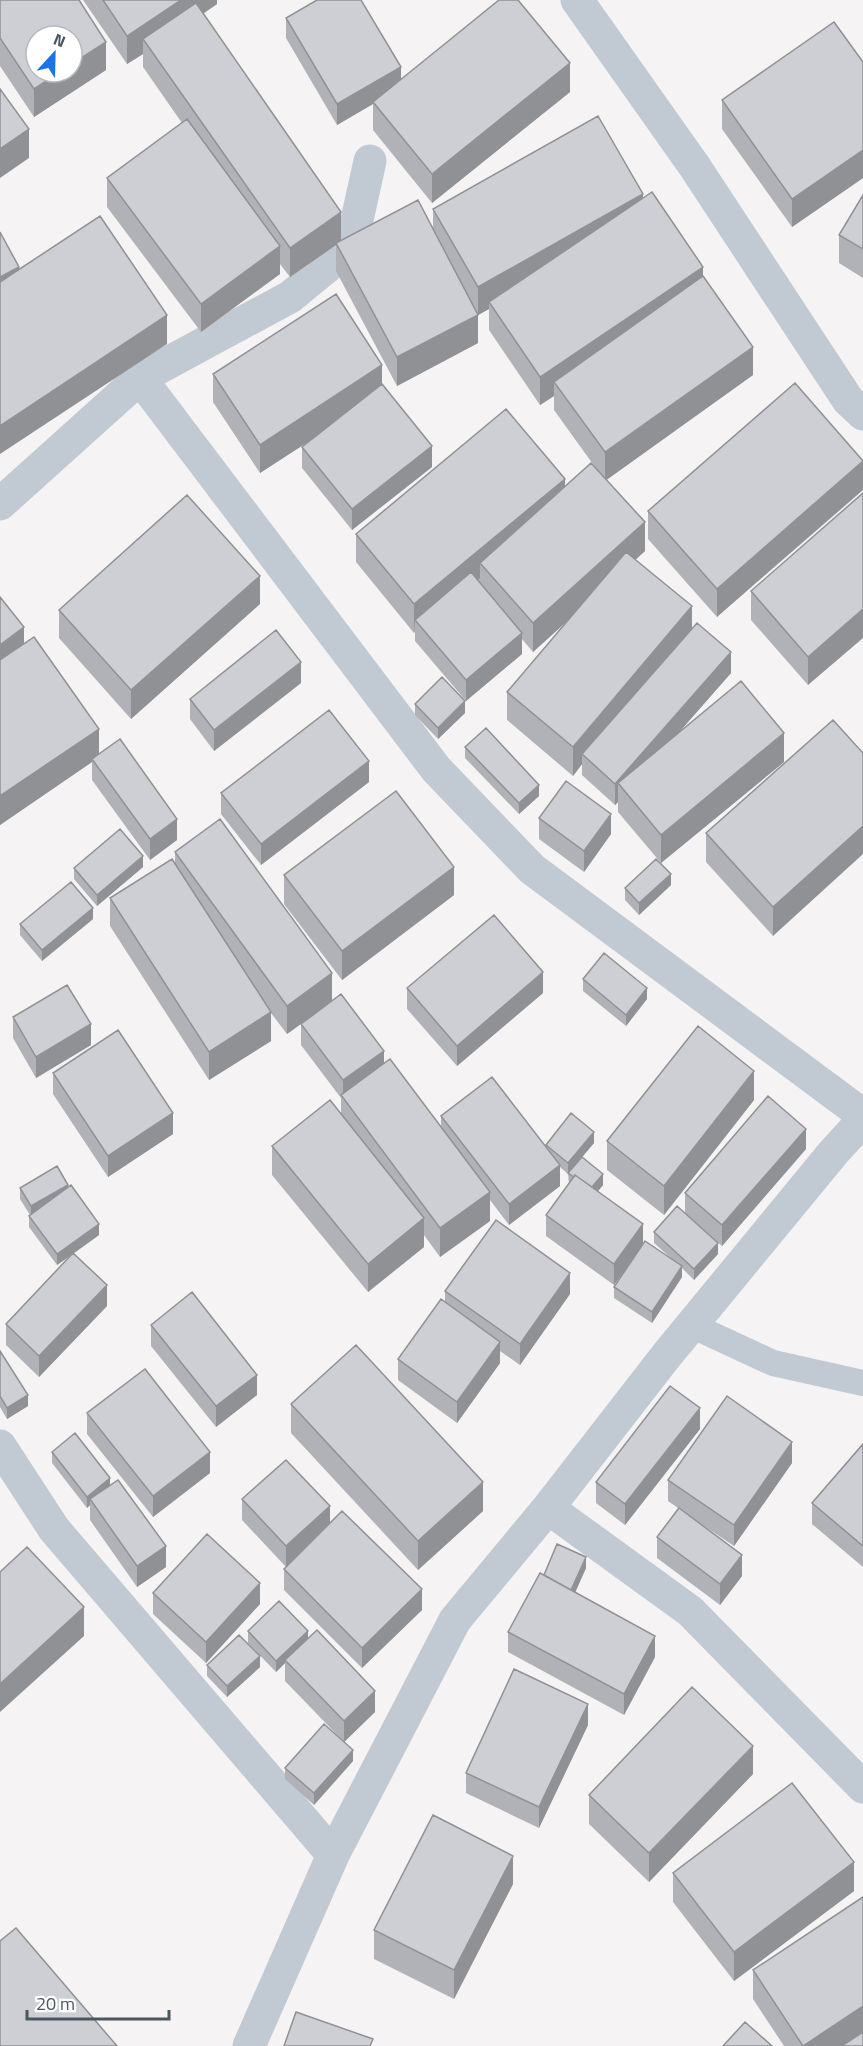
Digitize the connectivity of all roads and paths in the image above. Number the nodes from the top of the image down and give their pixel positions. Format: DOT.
graph roads {
  1 [pos="577,0"];
  2 [pos="370,161"];
  3 [pos="140,378"];
  4 [pos="863,414"];
  5 [pos="0,504"];
  6 [pos="863,1115"];
  7 [pos="863,1120"];
  8 [pos="691,1325"];
  9 [pos="863,1383"];
  10 [pos="0,1446"];
  11 [pos="548,1508"];
  12 [pos="863,1787"];
  13 [pos="333,1855"];
  14 [pos="249,2046"];
  1 -- 4 [label="street"];
  2 -- 3 [label="street"];
  3 -- 5 [label="street"];
  3 -- 6 [label="street"];
  7 -- 8 [label="street"];
  8 -- 9 [label="lane"];
  8 -- 11 [label="street"];
  10 -- 13 [label="street"];
  11 -- 12 [label="street"];
  11 -- 13 [label="street"];
  13 -- 14 [label="street"];
}
